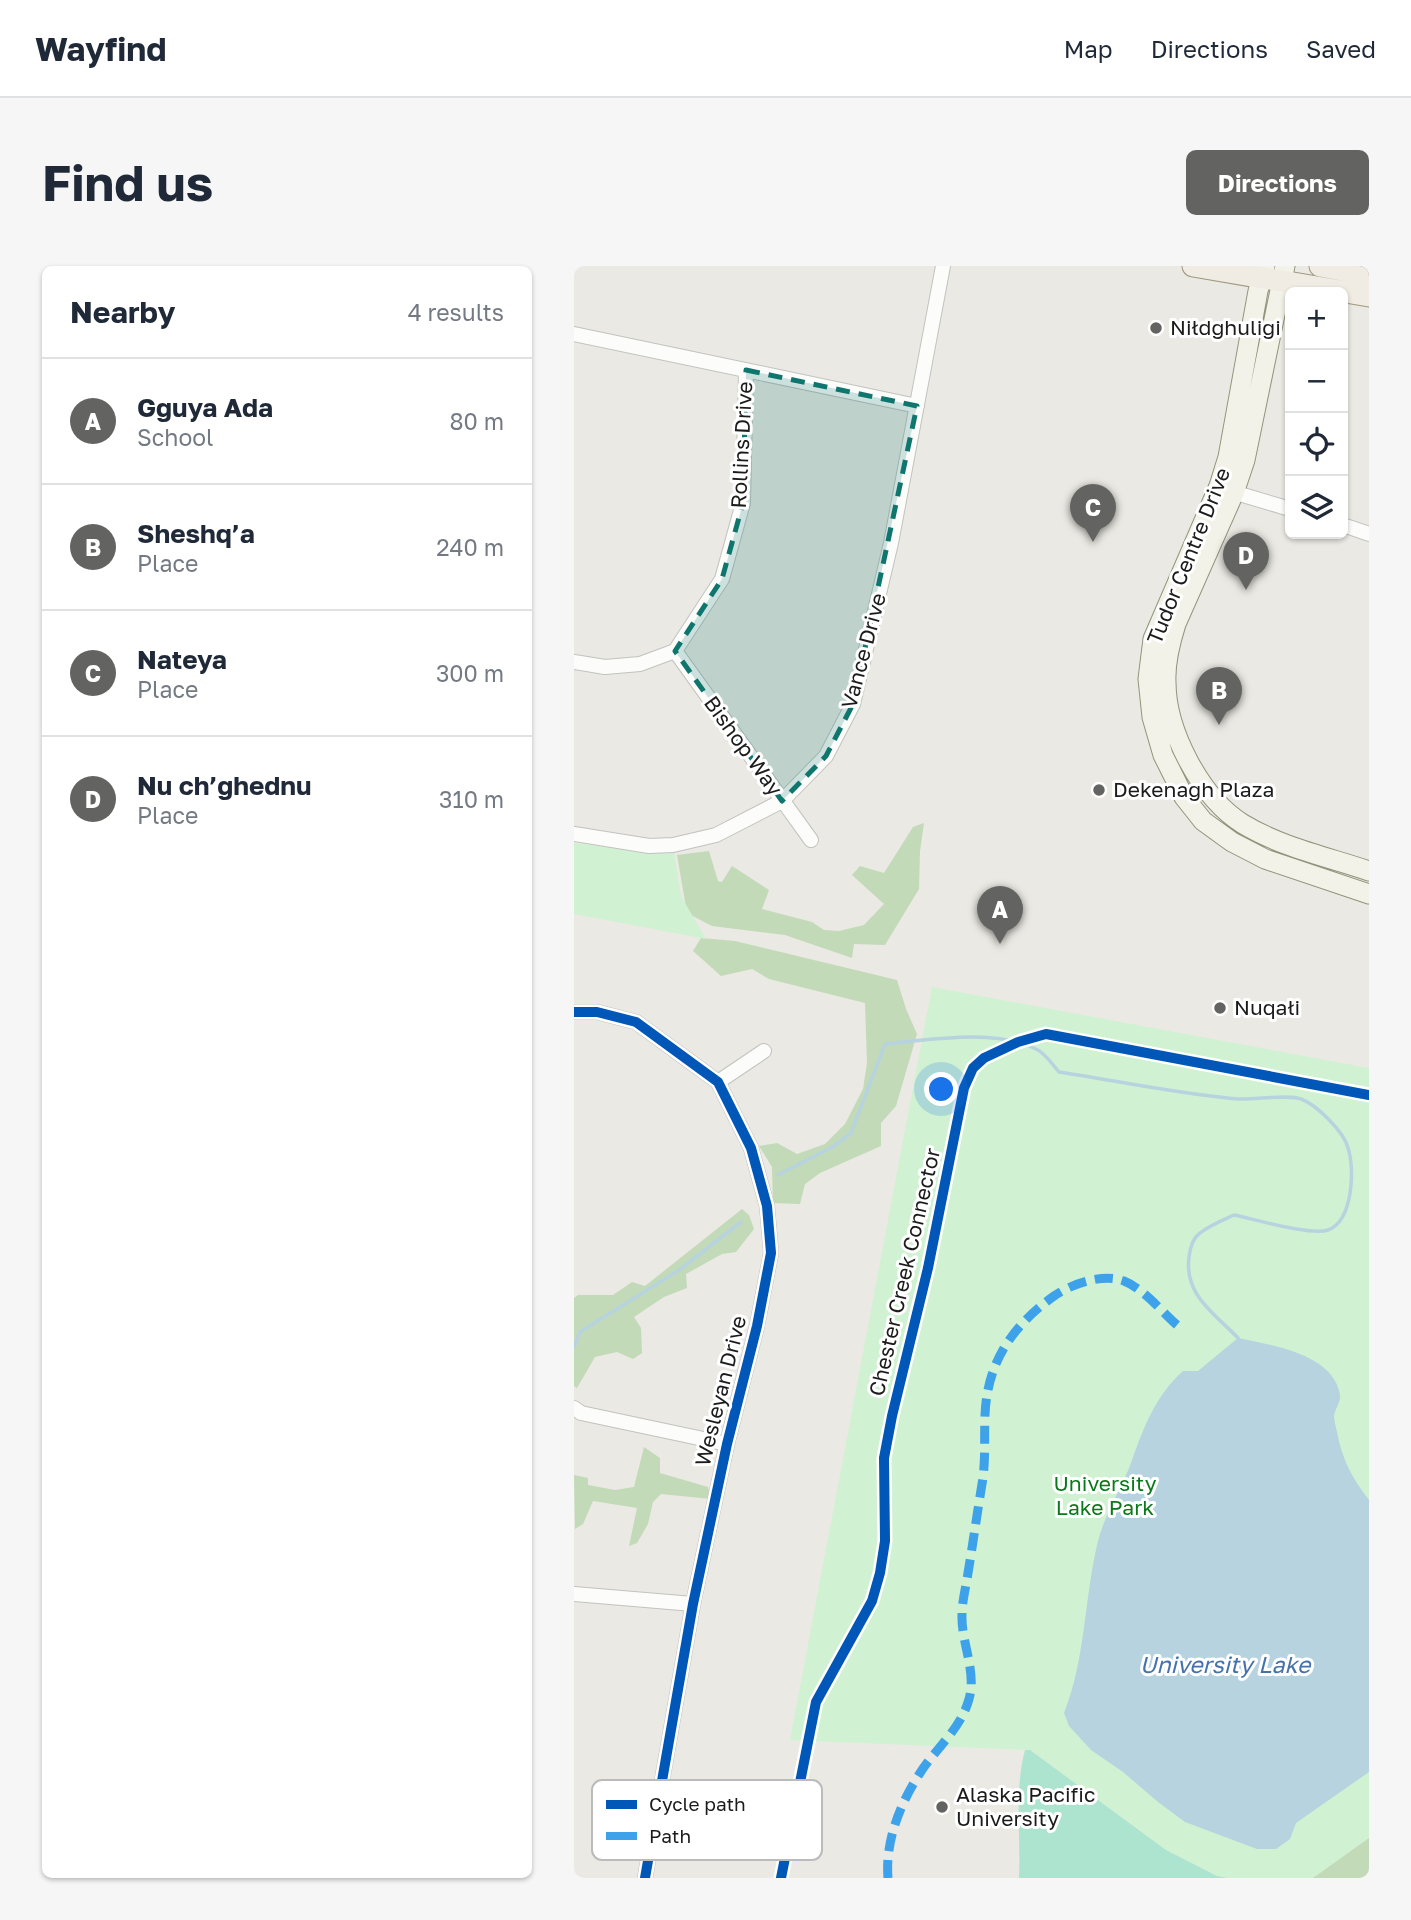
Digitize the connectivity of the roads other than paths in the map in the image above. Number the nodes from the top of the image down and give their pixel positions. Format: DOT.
graph roads {
  1 [pos="943,266"];
  2 [pos="1194,266"];
  3 [pos="1320,266"];
  4 [pos="1273,273"];
  5 [pos="1369,275"];
  6 [pos="1369,296"];
  7 [pos="574,334"];
  8 [pos="746,370"];
  9 [pos="917,407"];
  10 [pos="1226,490"];
  11 [pos="1285,508"];
  12 [pos="1348,527"];
  13 [pos="1369,534"];
  14 [pos="675,651"];
  15 [pos="574,662"];
  16 [pos="782,801"];
  17 [pos="574,834"];
  18 [pos="811,840"];
  19 [pos="1369,871"];
  20 [pos="1369,894"];
  21 [pos="574,1012"];
  22 [pos="764,1051"];
  23 [pos="718,1082"];
  24 [pos="574,1408"];
  25 [pos="727,1444"];
  26 [pos="574,1594"];
  27 [pos="693,1604"];
  28 [pos="662,1780"];
  29 [pos="648,1860"];
  30 [pos="645,1878"];
  1 -- 9 [label="street, Vance Drive"];
  2 -- 4 [label="main road"];
  3 -- 5 [label="main road"];
  4 -- 6 [label="main road"];
  4 -- 10 [label="street, Tudor Centre Drive"];
  7 -- 8 [label="street"];
  8 -- 9 [label="street"];
  8 -- 14 [label="street, Rollins Drive"];
  9 -- 16 [label="street, Vance Drive"];
  10 -- 11 [label="street"];
  10 -- 19 [label="street, Tudor Centre Drive"];
  10 -- 20 [label="street, Tudor Centre Drive"];
  12 -- 13 [label="street"];
  14 -- 15 [label="street"];
  14 -- 16 [label="street, Bishop Way"];
  16 -- 17 [label="street, Vance Drive"];
  16 -- 18 [label="street, Bishop Way"];
  21 -- 23 [label="street, Wesleyan Drive"];
  22 -- 23 [label="street"];
  23 -- 25 [label="street, Wesleyan Drive"];
  24 -- 25 [label="street"];
  25 -- 27 [label="street, Wesleyan Drive"];
  26 -- 27 [label="street"];
  27 -- 28 [label="street, Wesleyan Drive"];
  29 -- 30 [label="street, Wesleyan Drive"];
}
